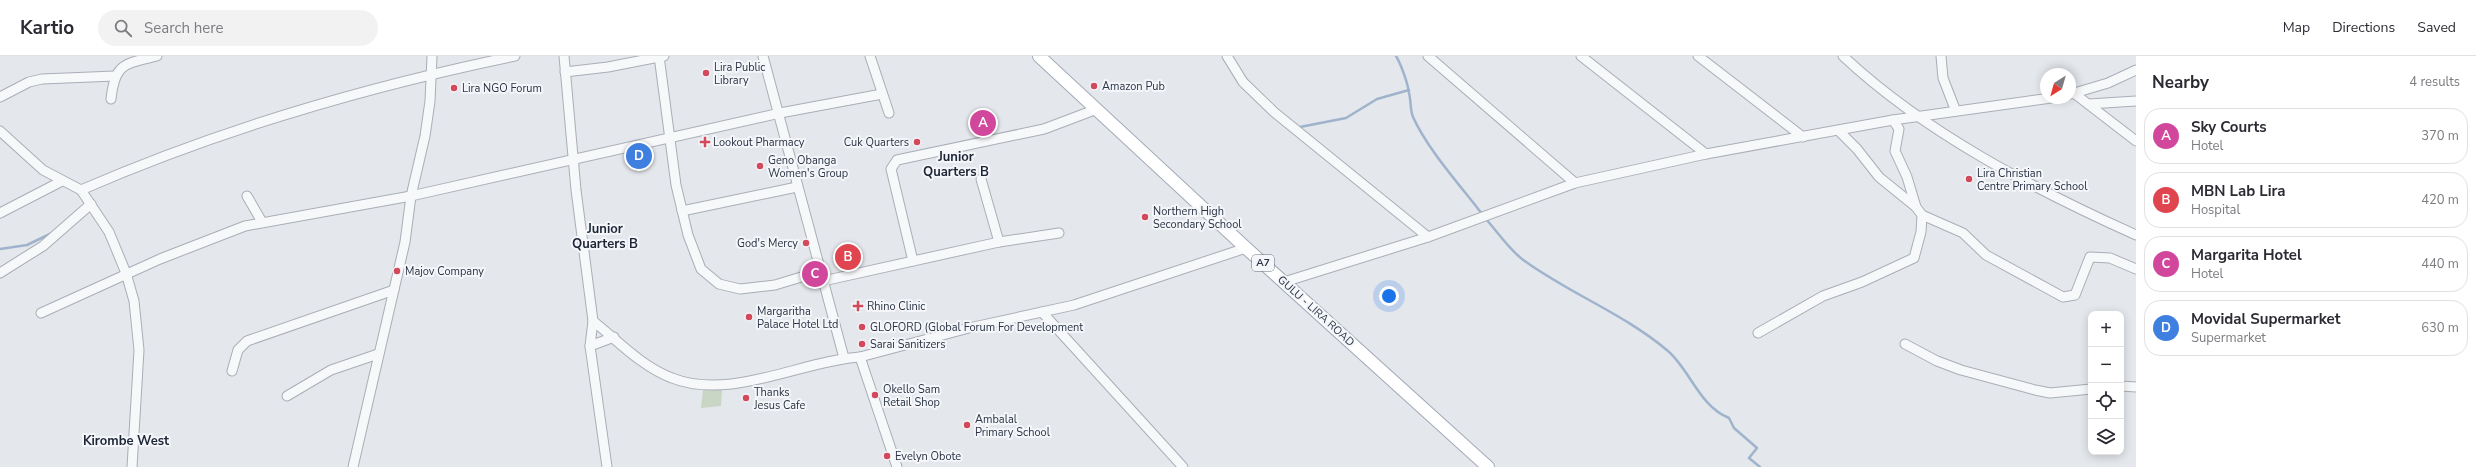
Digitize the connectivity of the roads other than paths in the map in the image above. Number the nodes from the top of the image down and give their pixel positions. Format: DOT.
graph roads {
  1 [pos="157,56"];
  2 [pos="432,56"];
  3 [pos="515,56"];
  4 [pos="564,56"];
  5 [pos="660,56"];
  6 [pos="763,56"];
  7 [pos="870,56"];
  8 [pos="1039,56"];
  9 [pos="1227,56"];
  10 [pos="1428,56"];
  11 [pos="1581,56"];
  12 [pos="1698,56"];
  13 [pos="1844,56"];
  14 [pos="1940,56"];
  15 [pos="565,72"];
  16 [pos="2135,72"];
  17 [pos="432,73"];
  18 [pos="115,76"];
  19 [pos="2076,93"];
  20 [pos="882,94"];
  21 [pos="0,96"];
  22 [pos="2076,96"];
  23 [pos="111,99"];
  24 [pos="2040,99"];
  25 [pos="2136,102"];
  26 [pos="2088,104"];
  27 [pos="1097,109"];
  28 [pos="1955,110"];
  29 [pos="780,113"];
  30 [pos="890,113"];
  31 [pos="1916,117"];
  32 [pos="1893,120"];
  33 [pos="0,131"];
  34 [pos="1839,131"];
  35 [pos="1803,137"];
  36 [pos="670,138"];
  37 [pos="2136,141"];
  38 [pos="1706,154"];
  39 [pos="573,159"];
  40 [pos="981,179"];
  41 [pos="62,181"];
  42 [pos="1575,183"];
  43 [pos="798,187"];
  44 [pos="81,190"];
  45 [pos="246,196"];
  46 [pos="412,196"];
  47 [pos="91,204"];
  48 [pos="1916,207"];
  49 [pos="682,211"];
  50 [pos="0,213"];
  51 [pos="1922,215"];
  52 [pos="262,222"];
  53 [pos="1059,233"];
  54 [pos="2136,235"];
  55 [pos="1428,237"];
  56 [pos="999,242"];
  57 [pos="1246,248"];
  58 [pos="913,261"];
  59 [pos="2136,269"];
  60 [pos="821,271"];
  61 [pos="0,273"];
  62 [pos="126,273"];
  63 [pos="823,281"];
  64 [pos="1284,282"];
  65 [pos="394,290"];
  66 [pos="1042,312"];
  67 [pos="41,313"];
  68 [pos="592,321"];
  69 [pos="1758,333"];
  70 [pos="614,337"];
  71 [pos="1905,344"];
  72 [pos="590,346"];
  73 [pos="378,354"];
  74 [pos="860,357"];
  75 [pos="844,358"];
  76 [pos="232,372"];
  77 [pos="2124,386"];
  78 [pos="2136,387"];
  79 [pos="2088,389"];
  80 [pos="287,396"];
  81 [pos="132,467"];
  82 [pos="352,467"];
  83 [pos="607,467"];
  84 [pos="897,467"];
  85 [pos="1183,467"];
  86 [pos="1488,467"];
  1 -- 18 [label="street"];
  2 -- 17 [label="street"];
  3 -- 17 [label="street"];
  4 -- 15 [label="street"];
  5 -- 15 [label="street"];
  5 -- 36 [label="street"];
  6 -- 29 [label="street"];
  7 -- 20 [label="street"];
  8 -- 27 [label="main road, GULU - LIRA ROAD / A7"];
  9 -- 55 [label="street"];
  10 -- 42 [label="street"];
  11 -- 38 [label="street"];
  12 -- 35 [label="street"];
  13 -- 31 [label="street"];
  14 -- 28 [label="street"];
  15 -- 39 [label="street"];
  16 -- 19 [label="street"];
  17 -- 44 [label="street"];
  17 -- 46 [label="street"];
  18 -- 21 [label="street"];
  18 -- 23 [label="street"];
  20 -- 29 [label="street"];
  20 -- 30 [label="street"];
  22 -- 26 [label="street"];
  24 -- 28 [label="street"];
  25 -- 26 [label="street"];
  26 -- 37 [label="street"];
  27 -- 57 [label="main road, GULU - LIRA ROAD / A7"];
  27 -- 58 [label="street"];
  28 -- 31 [label="street"];
  29 -- 36 [label="street"];
  29 -- 43 [label="street"];
  31 -- 32 [label="street"];
  31 -- 54 [label="street"];
  32 -- 34 [label="street"];
  32 -- 48 [label="street"];
  33 -- 41 [label="street"];
  34 -- 35 [label="street"];
  34 -- 48 [label="street"];
  35 -- 38 [label="street"];
  36 -- 39 [label="street"];
  36 -- 49 [label="street"];
  38 -- 42 [label="street"];
  39 -- 46 [label="street"];
  39 -- 68 [label="street"];
  40 -- 56 [label="street"];
  41 -- 44 [label="street"];
  41 -- 50 [label="street"];
  42 -- 55 [label="street"];
  43 -- 49 [label="street"];
  43 -- 60 [label="street"];
  44 -- 47 [label="street"];
  45 -- 52 [label="street"];
  46 -- 52 [label="street"];
  46 -- 65 [label="street"];
  47 -- 61 [label="street"];
  47 -- 62 [label="street"];
  48 -- 51 [label="street"];
  49 -- 60 [label="street"];
  51 -- 59 [label="street"];
  51 -- 69 [label="street"];
  52 -- 62 [label="street"];
  53 -- 56 [label="street"];
  55 -- 64 [label="street"];
  56 -- 58 [label="street"];
  57 -- 64 [label="main road, GULU - LIRA ROAD / A7"];
  57 -- 66 [label="street"];
  58 -- 63 [label="street"];
  60 -- 63 [label="street"];
  62 -- 67 [label="street"];
  62 -- 81 [label="street"];
  63 -- 75 [label="street"];
  64 -- 86 [label="main road, GULU - LIRA ROAD / A7"];
  65 -- 73 [label="street"];
  65 -- 76 [label="street"];
  66 -- 74 [label="street"];
  66 -- 85 [label="street"];
  68 -- 70 [label="street"];
  68 -- 72 [label="street"];
  70 -- 72 [label="street"];
  70 -- 75 [label="street"];
  71 -- 79 [label="street"];
  72 -- 83 [label="street"];
  73 -- 80 [label="street"];
  73 -- 82 [label="street"];
  74 -- 75 [label="street"];
  74 -- 84 [label="street"];
  77 -- 78 [label="street"];
}
